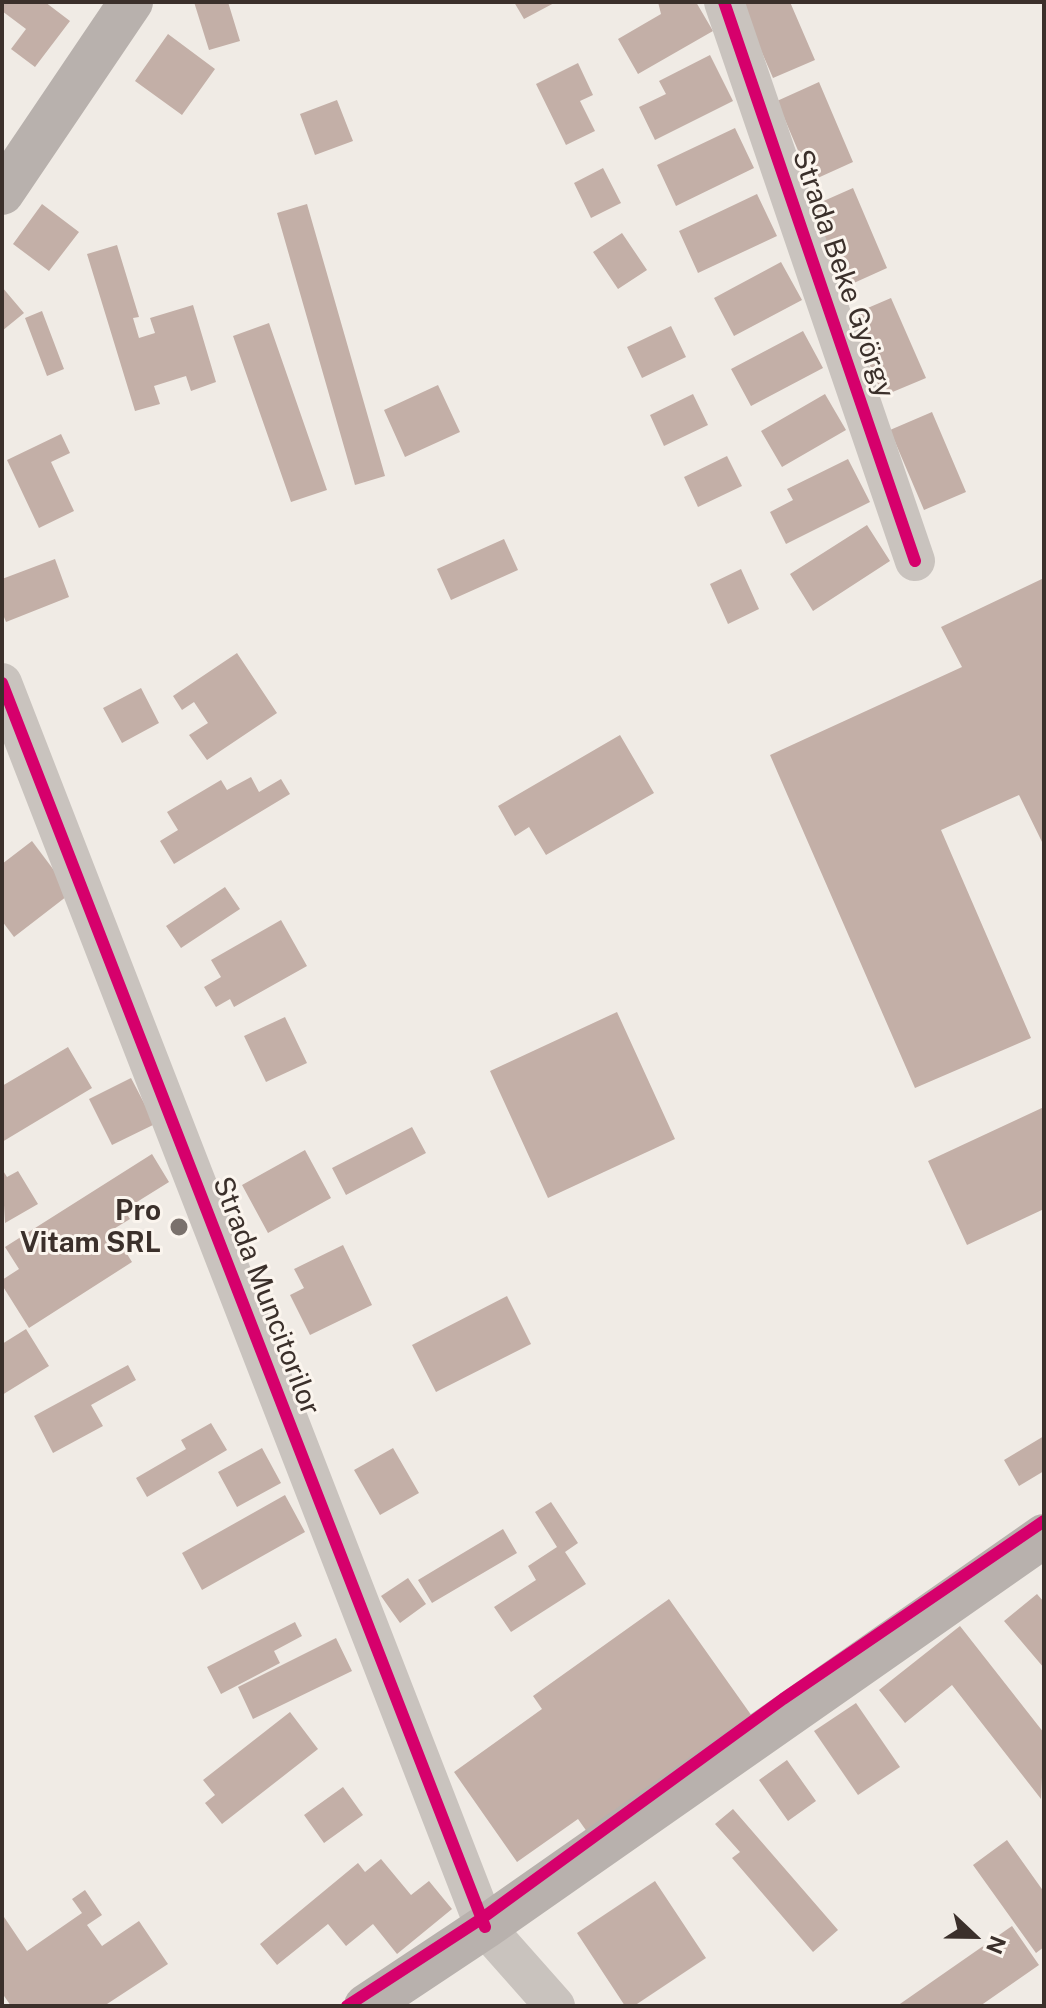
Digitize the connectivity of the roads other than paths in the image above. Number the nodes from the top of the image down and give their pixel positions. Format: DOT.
graph roads {
  1 [pos="131,2"];
  2 [pos="724,2"];
  3 [pos="2,193"];
  4 [pos="915,561"];
  5 [pos="2,683"];
  6 [pos="1044,1536"];
  7 [pos="485,1927"];
  8 [pos="366,2006"];
  9 [pos="555,2006"];
  1 -- 3 [label="main road"];
  2 -- 4 [label="street, Strada Beke György"];
  5 -- 7 [label="street, Strada Muncitorilor"];
  6 -- 7 [label="main road"];
  7 -- 8 [label="main road"];
  7 -- 9 [label="street"];
}
